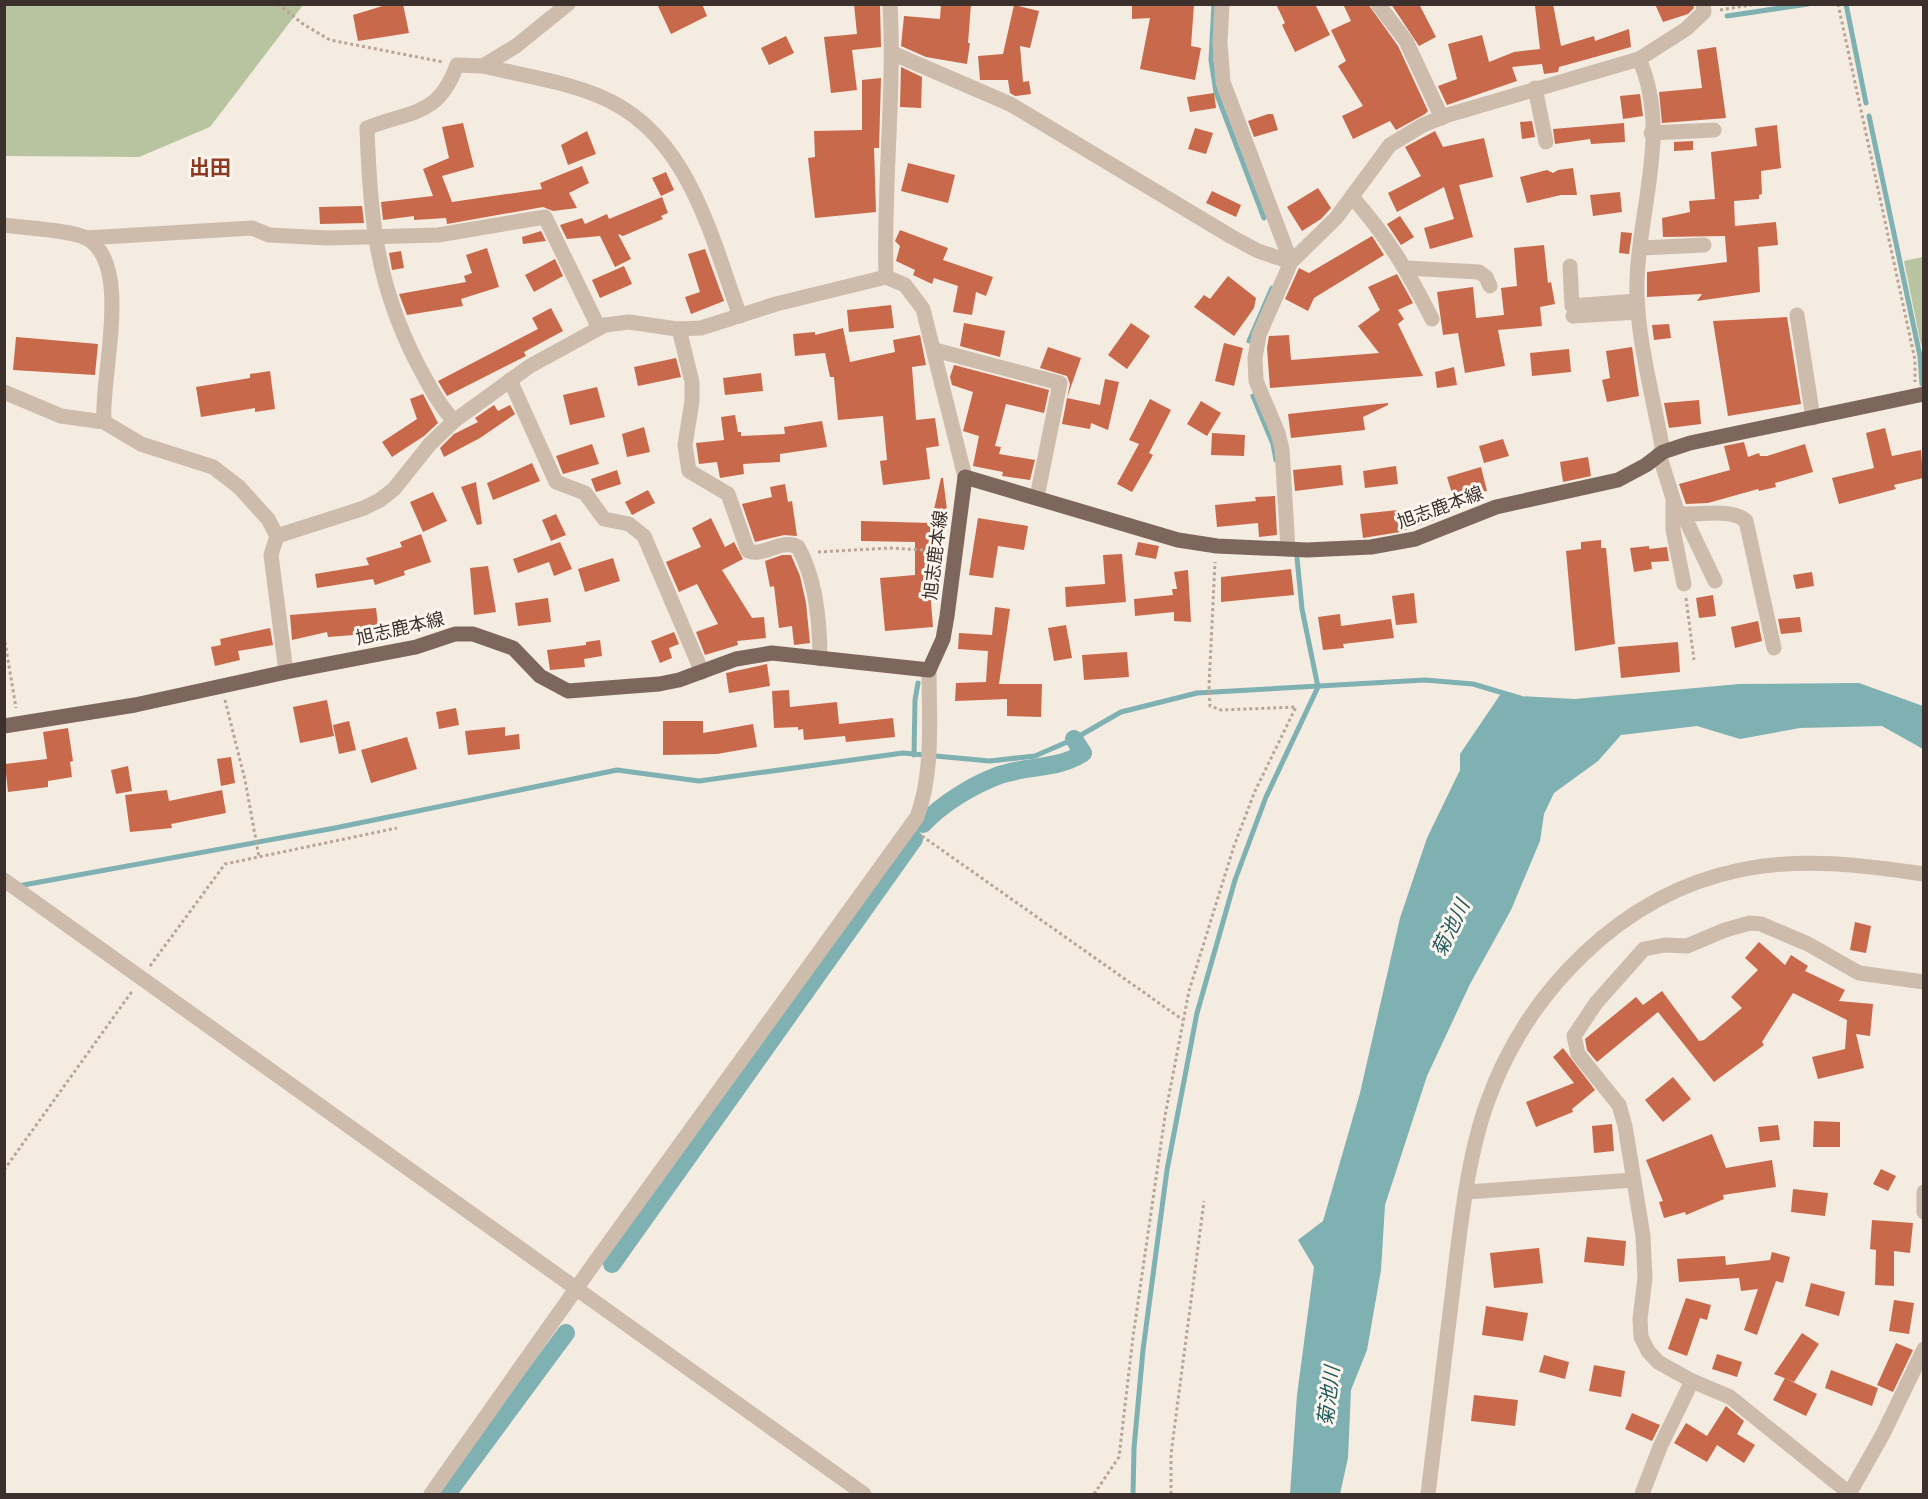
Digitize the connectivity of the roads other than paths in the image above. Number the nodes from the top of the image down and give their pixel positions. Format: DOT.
graph roads {
  1 [pos="568,4"];
  2 [pos="890,4"];
  3 [pos="1222,4"];
  4 [pos="1378,4"];
  5 [pos="1703,8"];
  6 [pos="892,53"];
  7 [pos="1639,60"];
  8 [pos="483,66"];
  9 [pos="1535,88"];
  10 [pos="1442,117"];
  11 [pos="1714,130"];
  12 [pos="1652,133"];
  13 [pos="1546,142"];
  14 [pos="1352,197"];
  15 [pos="4,225"];
  16 [pos="374,236"];
  17 [pos="86,238"];
  18 [pos="1704,245"];
  19 [pos="1641,248"];
  20 [pos="1291,262"];
  21 [pos="1570,266"];
  22 [pos="1406,268"];
  23 [pos="886,277"];
  24 [pos="1490,286"];
  25 [pos="1638,306"];
  26 [pos="1797,315"];
  27 [pos="740,316"];
  28 [pos="1573,316"];
  29 [pos="1432,320"];
  30 [pos="599,328"];
  31 [pos="680,329"];
  32 [pos="934,350"];
  33 [pos="510,380"];
  34 [pos="4,392"];
  35 [pos="1921,395"];
  36 [pos="1813,418"];
  37 [pos="454,421"];
  38 [pos="104,422"];
  39 [pos="1661,453"];
  40 [pos="965,477"];
  41 [pos="1037,497"];
  42 [pos="1678,508"];
  43 [pos="277,536"];
  44 [pos="1288,549"];
  45 [pos="1716,581"];
  46 [pos="1684,584"];
  47 [pos="1774,648"];
  48 [pos="820,659"];
  49 [pos="929,670"];
  50 [pos="286,672"];
  51 [pos="702,672"];
  52 [pos="11,725"];
  53 [pos="1923,874"];
  54 [pos="4,880"];
  55 [pos="1923,982"];
  56 [pos="1633,1180"];
  57 [pos="1467,1192"];
  58 [pos="1923,1192"];
  59 [pos="1923,1212"];
  60 [pos="576,1289"];
  61 [pos="1923,1349"];
  62 [pos="1692,1381"];
  63 [pos="431,1494"];
  64 [pos="864,1494"];
  65 [pos="1428,1494"];
  66 [pos="1642,1494"];
  67 [pos="1849,1494"];
  1 -- 8 [label="street"];
  2 -- 6 [label="street"];
  3 -- 20 [label="street"];
  4 -- 10 [label="street"];
  5 -- 7 [label="street"];
  6 -- 20 [label="street"];
  6 -- 23 [label="street"];
  7 -- 9 [label="street"];
  7 -- 12 [label="street"];
  8 -- 16 [label="street"];
  8 -- 27 [label="street"];
  9 -- 10 [label="street"];
  9 -- 13 [label="street"];
  10 -- 14 [label="street"];
  11 -- 12 [label="street"];
  12 -- 19 [label="street"];
  14 -- 20 [label="street"];
  14 -- 22 [label="street"];
  15 -- 17 [label="street"];
  16 -- 17 [label="street"];
  16 -- 30 [label="street"];
  16 -- 37 [label="street"];
  17 -- 38 [label="street"];
  18 -- 19 [label="street"];
  19 -- 25 [label="street"];
  20 -- 44 [label="street"];
  21 -- 25 [label="street"];
  22 -- 24 [label="street"];
  22 -- 29 [label="street"];
  23 -- 27 [label="street"];
  23 -- 32 [label="street"];
  25 -- 28 [label="street"];
  25 -- 39 [label="street"];
  26 -- 36 [label="street"];
  27 -- 31 [label="street"];
  30 -- 31 [label="street"];
  30 -- 33 [label="street"];
  31 -- 48 [label="street"];
  32 -- 40 [label="street"];
  32 -- 41 [label="street"];
  33 -- 37 [label="street"];
  33 -- 51 [label="street"];
  34 -- 38 [label="street"];
  35 -- 36 [label="main road, 旭志鹿本線"];
  36 -- 39 [label="main road, 旭志鹿本線"];
  37 -- 43 [label="street"];
  38 -- 43 [label="street"];
  39 -- 42 [label="street"];
  39 -- 44 [label="main road, 旭志鹿本線"];
  40 -- 41 [label="main road, 旭志鹿本線"];
  40 -- 49 [label="main road, 旭志鹿本線"];
  41 -- 44 [label="main road, 旭志鹿本線"];
  42 -- 45 [label="street"];
  42 -- 46 [label="street"];
  42 -- 47 [label="street"];
  43 -- 50 [label="street"];
  48 -- 49 [label="main road, 旭志鹿本線"];
  48 -- 51 [label="main road, 旭志鹿本線"];
  49 -- 60 [label="street"];
  50 -- 51 [label="main road, 旭志鹿本線"];
  50 -- 52 [label="main road, 旭志鹿本線"];
  53 -- 57 [label="street"];
  54 -- 60 [label="street"];
  55 -- 56 [label="street"];
  56 -- 57 [label="street"];
  56 -- 62 [label="street"];
  57 -- 65 [label="street"];
  58 -- 59 [label="street"];
  60 -- 63 [label="street"];
  60 -- 64 [label="street"];
  61 -- 67 [label="street"];
  62 -- 66 [label="street"];
  62 -- 67 [label="street"];
}
